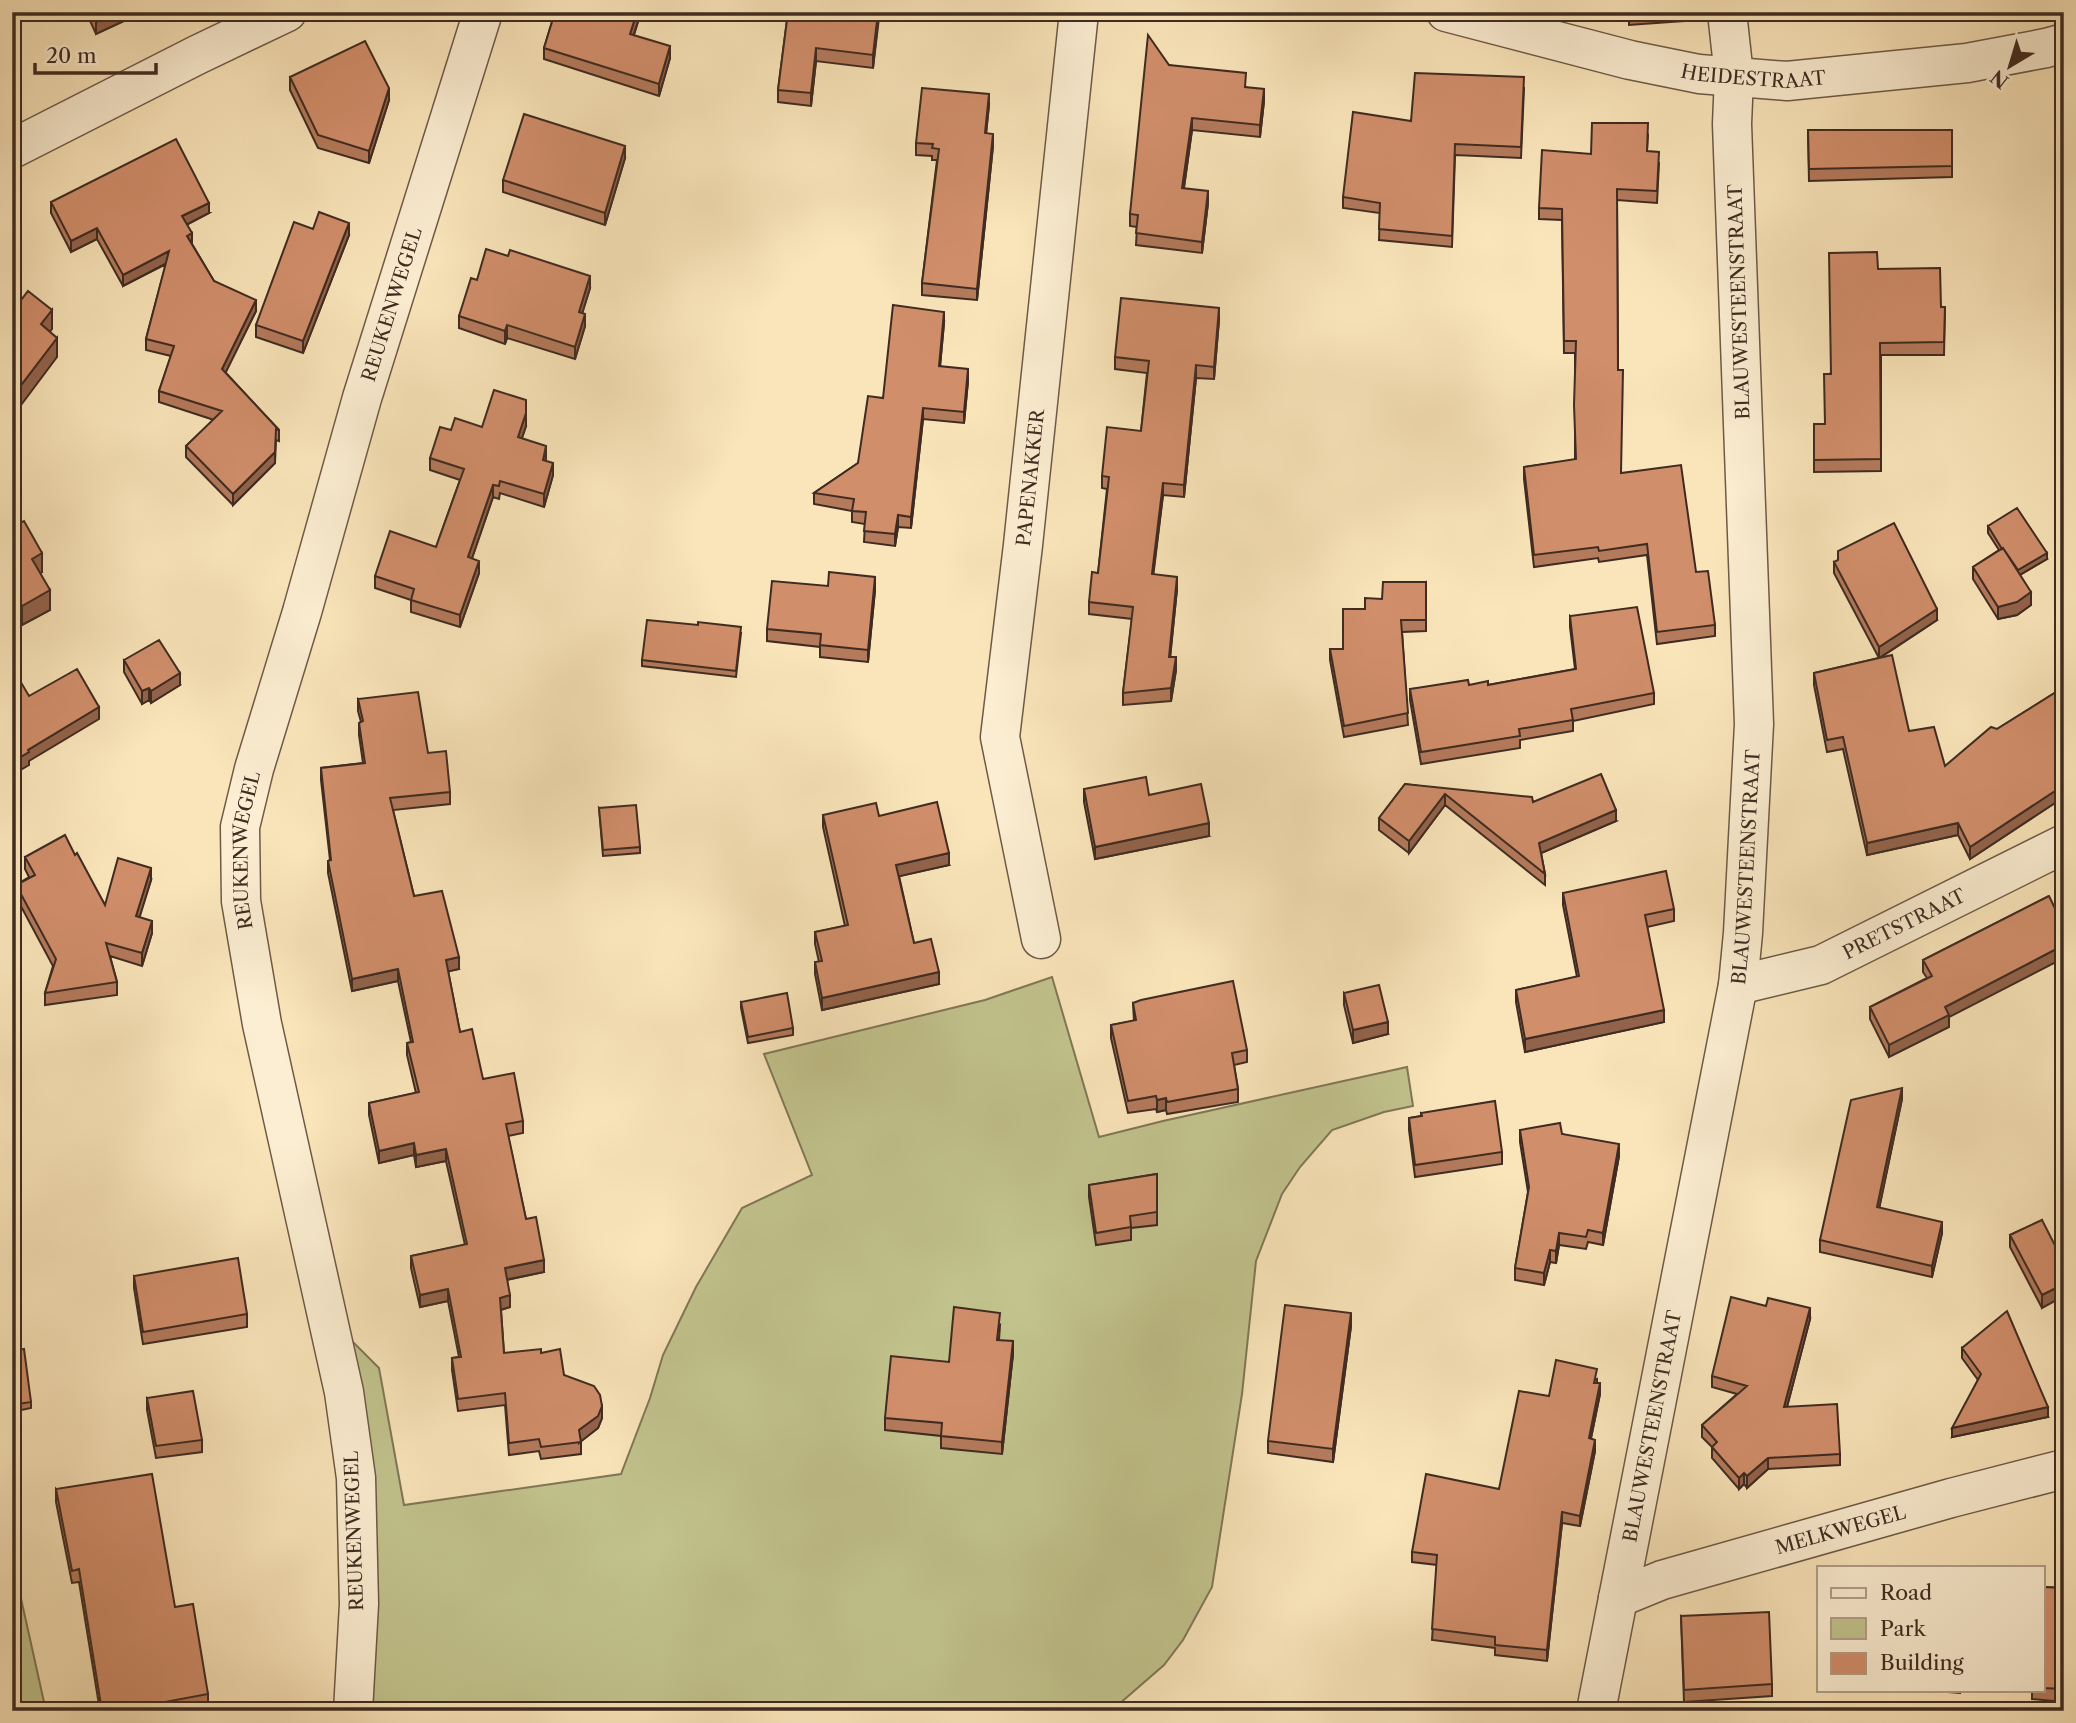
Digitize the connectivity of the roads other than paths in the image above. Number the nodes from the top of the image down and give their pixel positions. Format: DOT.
graph roads {
  1 [pos="287,12"];
  2 [pos="483,12"];
  3 [pos="1079,12"];
  4 [pos="1446,12"];
  5 [pos="1727,12"];
  6 [pos="2064,43"];
  7 [pos="1734,76"];
  8 [pos="12,149"];
  9 [pos="2064,844"];
  10 [pos="1041,939"];
  11 [pos="1738,985"];
  12 [pos="2064,1469"];
  13 [pos="1618,1598"];
  14 [pos="353,1711"];
  15 [pos="1596,1711"];
  1 -- 8 [label="street"];
  2 -- 14 [label="street, REUKENWEGEL"];
  3 -- 10 [label="street, PAPENAKKER"];
  4 -- 7 [label="street, HEIDESTRAAT"];
  5 -- 7 [label="street, BLAUWESTEENSTRAAT"];
  6 -- 7 [label="street, HEIDESTRAAT"];
  7 -- 11 [label="street, BLAUWESTEENSTRAAT"];
  9 -- 11 [label="street, PRETSTRAAT"];
  11 -- 13 [label="street, BLAUWESTEENSTRAAT"];
  12 -- 13 [label="street, MELKWEGEL"];
  13 -- 15 [label="street, BLAUWESTEENSTRAAT"];
}
